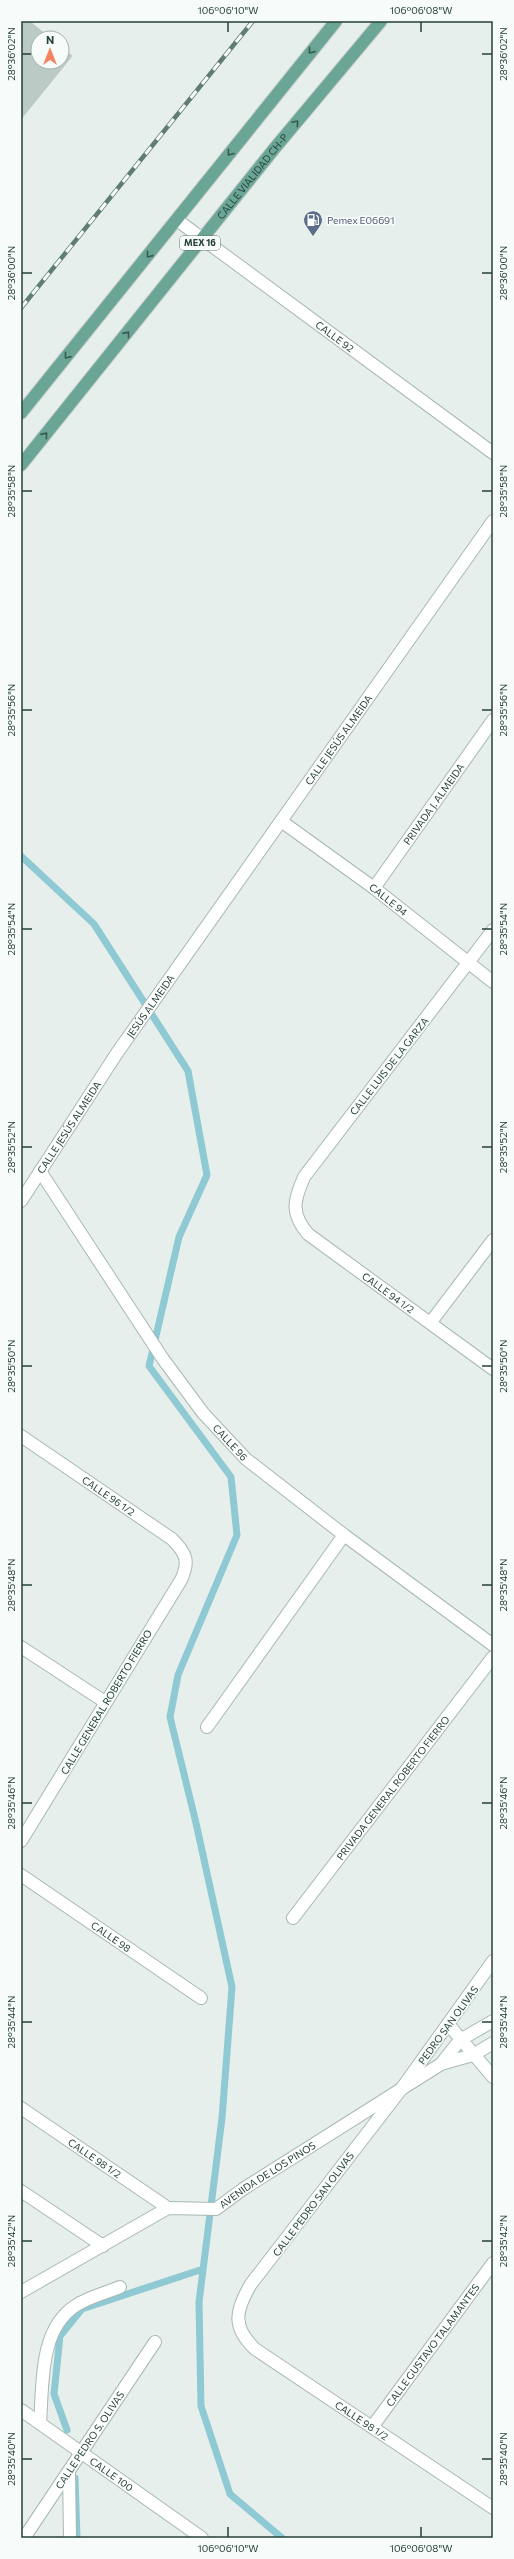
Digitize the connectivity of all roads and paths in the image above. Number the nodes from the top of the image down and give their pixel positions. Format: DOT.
graph roads {
  1 [pos="336,21"];
  2 [pos="379,22"];
  3 [pos="177,220"];
  4 [pos="203,240"];
  5 [pos="21,413"];
  6 [pos="493,453"];
  7 [pos="21,465"];
  8 [pos="493,521"];
  9 [pos="493,720"];
  10 [pos="281,821"];
  11 [pos="374,888"];
  12 [pos="493,930"];
  13 [pos="184,959"];
  14 [pos="468,964"];
  15 [pos="493,982"];
  16 [pos="116,1053"];
  17 [pos="40,1171"];
  18 [pos="21,1202"];
  19 [pos="295,1207"];
  20 [pos="493,1240"];
  21 [pos="431,1322"];
  22 [pos="493,1369"];
  23 [pos="21,1436"];
  24 [pos="344,1535"];
  25 [pos="187,1562"];
  26 [pos="493,1645"];
  27 [pos="21,1647"];
  28 [pos="493,1656"];
  29 [pos="105,1702"];
  30 [pos="207,1728"];
  31 [pos="26,1823"];
  32 [pos="21,1841"];
  33 [pos="21,1875"];
  34 [pos="293,1918"];
  35 [pos="493,1961"];
  36 [pos="201,1998"];
  37 [pos="493,2021"];
  38 [pos="448,2024"];
  39 [pos="460,2040"];
  40 [pos="493,2043"];
  41 [pos="473,2055"];
  42 [pos="441,2064"];
  43 [pos="493,2076"];
  44 [pos="402,2088"];
  45 [pos="21,2108"];
  46 [pos="21,2192"];
  47 [pos="168,2208"];
  48 [pos="103,2246"];
  49 [pos="493,2263"];
  50 [pos="120,2287"];
  51 [pos="21,2292"];
  52 [pos="238,2327"];
  53 [pos="155,2342"];
  54 [pos="21,2410"];
  55 [pos="40,2423"];
  56 [pos="372,2426"];
  57 [pos="82,2451"];
  58 [pos="69,2472"];
  59 [pos="493,2508"];
  60 [pos="24,2538"];
  61 [pos="70,2538"];
  62 [pos="202,2538"];
  1 -- 3 [label="main road, MEX 16, one-way"];
  4 -- 2 [label="main road, CALLE VIALIDAD CH-P / MEX 16, one-way"];
  3 -- 4 [label="street, CALLE 92"];
  3 -- 5 [label="main road, MEX 16, one-way"];
  4 -- 6 [label="street, CALLE 92"];
  7 -- 4 [label="main road, CALLE VIALIDAD CH-P / MEX 16, one-way"];
  8 -- 10 [label="street, CALLE JESÚS ALMEIDA"];
  9 -- 11 [label="street, PRIVADA J. ALMEIDA"];
  10 -- 11 [label="street, CALLE 94"];
  10 -- 13 [label="street, CALLE JESÚS ALMEIDA"];
  11 -- 14 [label="street, CALLE 94"];
  12 -- 14 [label="street, CALLE LUIS DE LA GARZA"];
  13 -- 16 [label="street, JESÚS ALMEIDA"];
  14 -- 15 [label="street, CALLE 94"];
  14 -- 19 [label="street, CALLE LUIS DE LA GARZA"];
  16 -- 17 [label="street, CALLE JESÚS ALMEIDA"];
  17 -- 18 [label="street, CALLE JESÚS ALMEIDA"];
  17 -- 24 [label="street, CALLE 96"];
  19 -- 21 [label="street, CALLE 94 1/2"];
  20 -- 21 [label="street"];
  21 -- 22 [label="street, CALLE 94 1/2"];
  23 -- 25 [label="street, CALLE 96 1/2"];
  24 -- 26 [label="street, CALLE 96"];
  24 -- 30 [label="street"];
  25 -- 29 [label="street, CALLE GENERAL ROBERTO FIERRO"];
  27 -- 29 [label="street"];
  28 -- 34 [label="street, PRIVADA GENERAL ROBERTO FIERRO"];
  29 -- 31 [label="street, CALLE GENERAL ROBERTO FIERRO"];
  31 -- 32 [label="street, CALLE GENERAL ROBERTO FIERRO"];
  33 -- 36 [label="street, CALLE 98"];
  35 -- 38 [label="street, PEDRO SAN OLIVAS"];
  37 -- 39 [label="street"];
  38 -- 39 [label="street"];
  38 -- 44 [label="street, PEDRO SAN OLIVAS"];
  39 -- 41 [label="street"];
  39 -- 42 [label="street"];
  40 -- 41 [label="street"];
  41 -- 42 [label="street"];
  41 -- 43 [label="street"];
  42 -- 44 [label="street, AVENIDA DE LOS PINOS"];
  44 -- 47 [label="street, AVENIDA DE LOS PINOS"];
  44 -- 52 [label="street, CALLE PEDRO SAN OLIVAS"];
  45 -- 47 [label="street, CALLE 98 1/2"];
  46 -- 48 [label="street"];
  47 -- 48 [label="street"];
  48 -- 51 [label="street"];
  49 -- 56 [label="street, CALLE GUSTAVO TALAMANTES"];
  50 -- 55 [label="street"];
  52 -- 56 [label="street, CALLE 98 1/2"];
  53 -- 57 [label="street, CALLE PEDRO S. OLIVAS"];
  54 -- 55 [label="street, CALLE 100"];
  55 -- 57 [label="street, CALLE 100"];
  56 -- 59 [label="street, CALLE 98 1/2"];
  57 -- 58 [label="street, CALLE PEDRO S. OLIVAS"];
  57 -- 62 [label="street, CALLE 100"];
  58 -- 60 [label="street, CALLE PEDRO S. OLIVAS"];
  58 -- 61 [label="street"];
}
